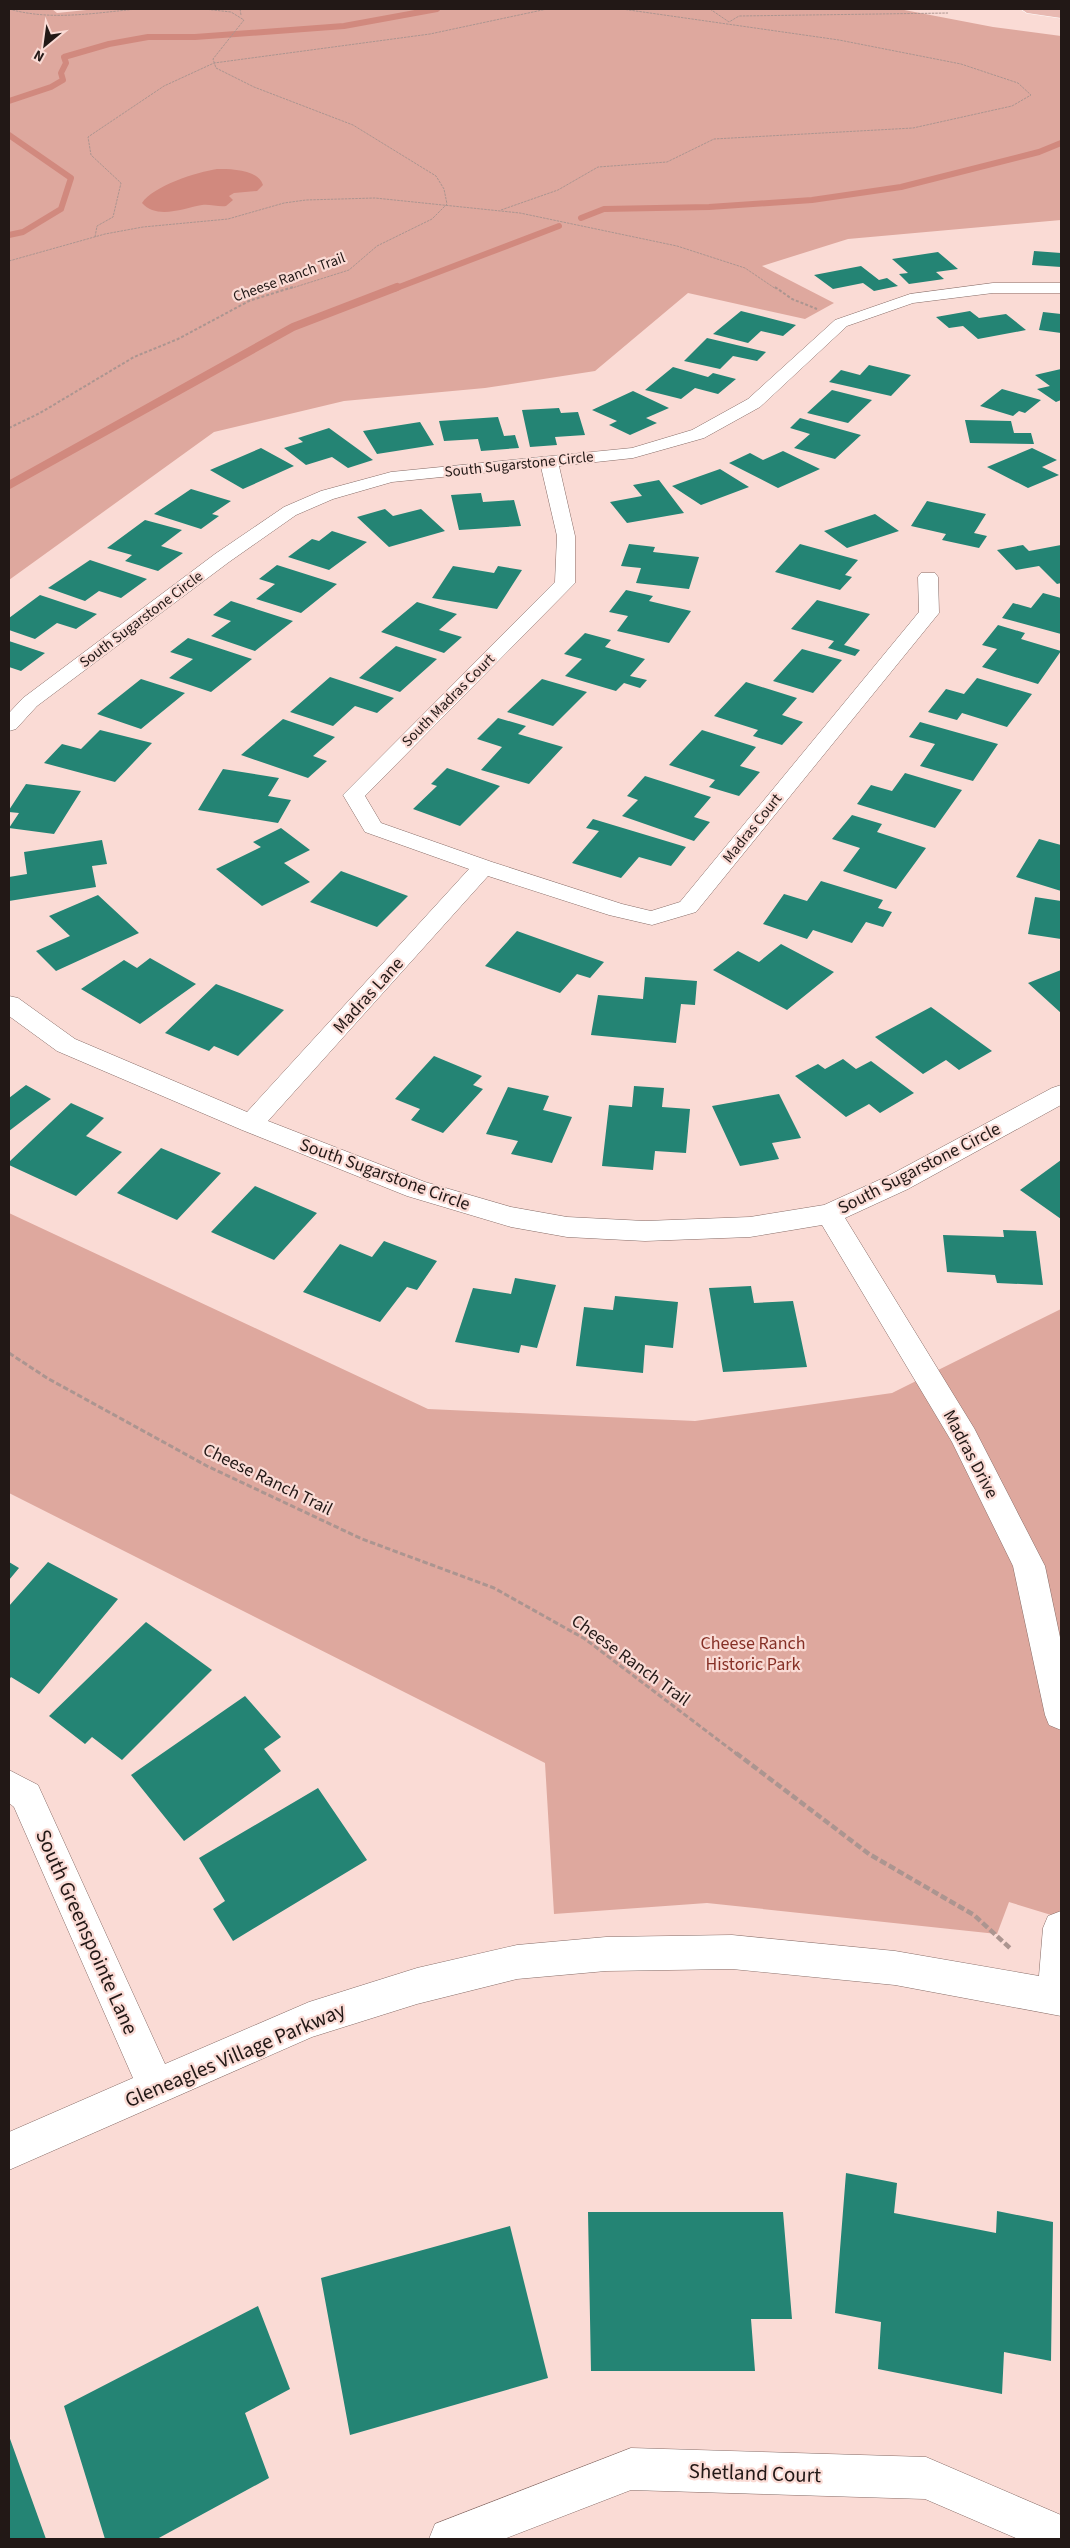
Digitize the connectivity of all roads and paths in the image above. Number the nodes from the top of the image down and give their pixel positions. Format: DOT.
graph roads {
  1 [pos="9,9"];
  2 [pos="137,9"];
  3 [pos="204,9"];
  4 [pos="240,9"];
  5 [pos="548,9"];
  6 [pos="622,9"];
  7 [pos="710,9"];
  8 [pos="1027,9"];
  9 [pos="948,13"];
  10 [pos="1061,14"];
  11 [pos="240,15"];
  12 [pos="729,22"];
  13 [pos="214,63"];
  14 [pos="447,204"];
  15 [pos="501,210"];
  16 [pos="95,237"];
  17 [pos="9,261"];
  18 [pos="1061,288"];
  19 [pos="841,323"];
  20 [pos="9,428"];
  21 [pos="549,462"];
  22 [pos="928,577"];
  23 [pos="9,725"];
  24 [pos="484,867"];
  25 [pos="9,1004"];
  26 [pos="1061,1094"];
  27 [pos="251,1124"];
  28 [pos="829,1214"];
  29 [pos="9,1353"];
  30 [pos="1061,1715"];
  31 [pos="9,1785"];
  32 [pos="1061,1928"];
  33 [pos="1058,1998"];
  34 [pos="156,2087"];
  35 [pos="9,2152"];
  36 [pos="1061,2536"];
  37 [pos="450,2539"];
  1 -- 2 [label="path"];
  3 -- 11 [label="path"];
  4 -- 11 [label="path"];
  5 -- 13 [label="path"];
  6 -- 12 [label="path"];
  7 -- 12 [label="path"];
  8 -- 10 [label="main road"];
  9 -- 12 [label="path"];
  11 -- 13 [label="path"];
  12 -- 15 [label="path"];
  13 -- 14 [label="path"];
  13 -- 16 [label="path"];
  14 -- 15 [label="path"];
  14 -- 16 [label="path"];
  14 -- 20 [label="path, Cheese Ranch Trail"];
  15 -- 19 [label="path"];
  16 -- 17 [label="path"];
  18 -- 19 [label="street, South Sugarstone Circle"];
  19 -- 21 [label="street, South Sugarstone Circle"];
  21 -- 23 [label="street, South Sugarstone Circle"];
  21 -- 24 [label="street, South Madras Court"];
  22 -- 24 [label="street, Madras Court"];
  24 -- 27 [label="street, Madras Lane"];
  25 -- 27 [label="street, South Sugarstone Circle"];
  26 -- 28 [label="street, South Sugarstone Circle"];
  27 -- 28 [label="street, South Sugarstone Circle"];
  28 -- 30 [label="street, Madras Drive"];
  29 -- 33 [label="path, Cheese Ranch Trail"];
  31 -- 34 [label="street, South Greenspointe Lane"];
  32 -- 33 [label="street"];
  33 -- 34 [label="street, Gleneagles Village Parkway"];
  34 -- 35 [label="street, Gleneagles Village Parkway"];
  36 -- 37 [label="street, Shetland Court"];
}
